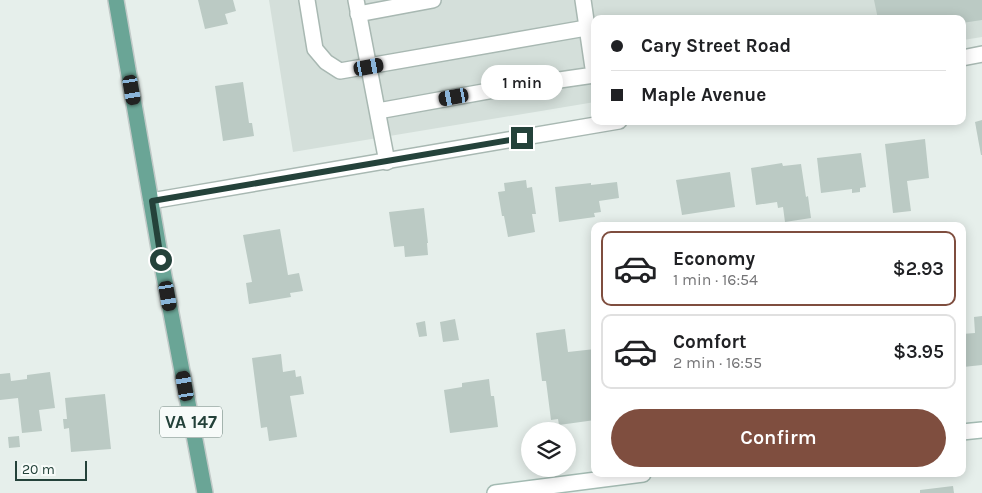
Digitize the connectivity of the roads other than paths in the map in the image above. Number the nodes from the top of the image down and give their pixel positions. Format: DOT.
graph roads {
  1 [pos="116,0"];
  2 [pos="307,0"];
  3 [pos="432,0"];
  4 [pos="583,0"];
  5 [pos="357,7"];
  6 [pos="586,28"];
  7 [pos="982,54"];
  8 [pos="591,57"];
  9 [pos="966,57"];
  10 [pos="369,67"];
  11 [pos="591,74"];
  12 [pos="378,111"];
  13 [pos="596,125"];
  14 [pos="387,162"];
  15 [pos="152,201"];
  16 [pos="982,430"];
  17 [pos="966,432"];
  18 [pos="620,477"];
  19 [pos="205,493"];
  20 [pos="495,493"];
  1 -- 15 [label="main road, VA 147"];
  2 -- 10 [label="street"];
  3 -- 5 [label="street"];
  4 -- 6 [label="street"];
  5 -- 10 [label="street"];
  6 -- 8 [label="street"];
  6 -- 10 [label="street"];
  7 -- 9 [label="street"];
  10 -- 12 [label="street"];
  11 -- 12 [label="street"];
  12 -- 14 [label="street"];
  13 -- 14 [label="street"];
  14 -- 15 [label="street"];
  15 -- 19 [label="main road, VA 147"];
  16 -- 17 [label="street"];
  18 -- 20 [label="street"];
}
